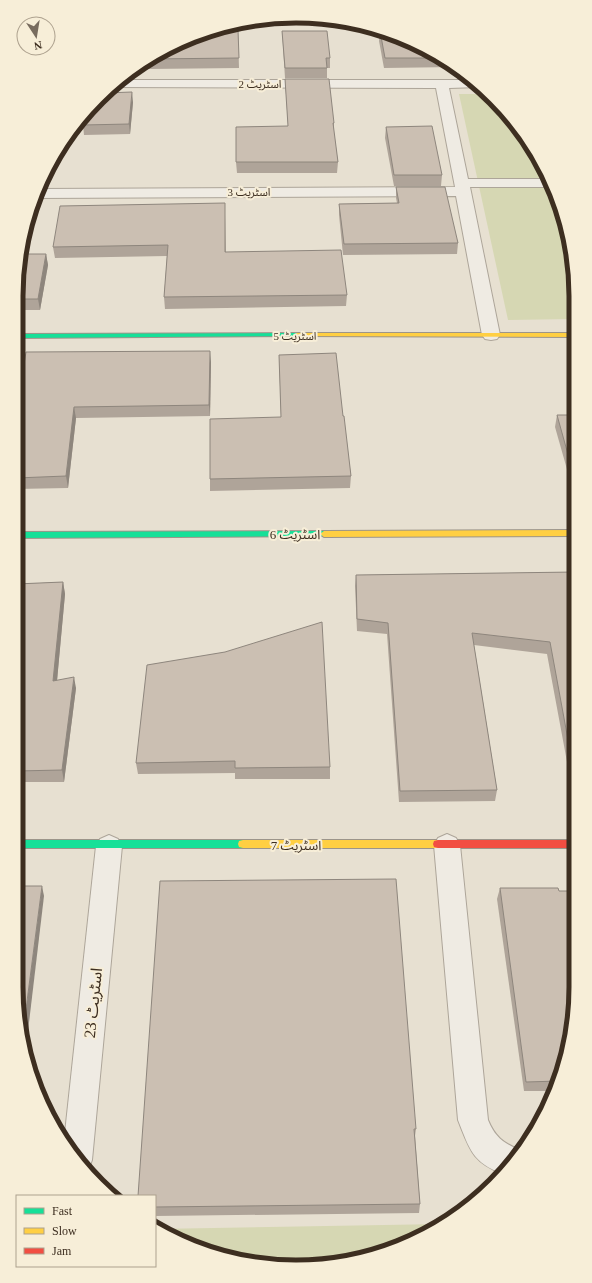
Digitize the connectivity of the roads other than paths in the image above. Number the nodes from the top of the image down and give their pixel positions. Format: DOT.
graph roads {
  1 [pos="124,84"];
  2 [pos="442,84"];
  3 [pos="468,84"];
  4 [pos="544,183"];
  5 [pos="462,187"];
  6 [pos="43,194"];
  7 [pos="491,335"];
  8 [pos="569,335"];
  9 [pos="23,336"];
  10 [pos="569,533"];
  11 [pos="23,535"];
  12 [pos="23,844"];
  13 [pos="569,844"];
  14 [pos="447,845"];
  15 [pos="109,846"];
  16 [pos="78,1151"];
  17 [pos="505,1160"];
  1 -- 2 [label="street, اسٹریٹ 2"];
  2 -- 3 [label="street, اسٹریٹ 2"];
  2 -- 5 [label="street"];
  4 -- 5 [label="street, اسٹریٹ 3"];
  5 -- 6 [label="street, اسٹریٹ 3"];
  5 -- 7 [label="street"];
  7 -- 8 [label="street, اسٹریٹ 5"];
  7 -- 9 [label="street, اسٹریٹ 5"];
  10 -- 11 [label="street, اسٹریٹ 6"];
  12 -- 15 [label="street, اسٹریٹ 7"];
  13 -- 14 [label="street, اسٹریٹ 7"];
  14 -- 15 [label="street, اسٹریٹ 7"];
  14 -- 17 [label="street"];
  15 -- 16 [label="street, اسٹریٹ 23"];
}
